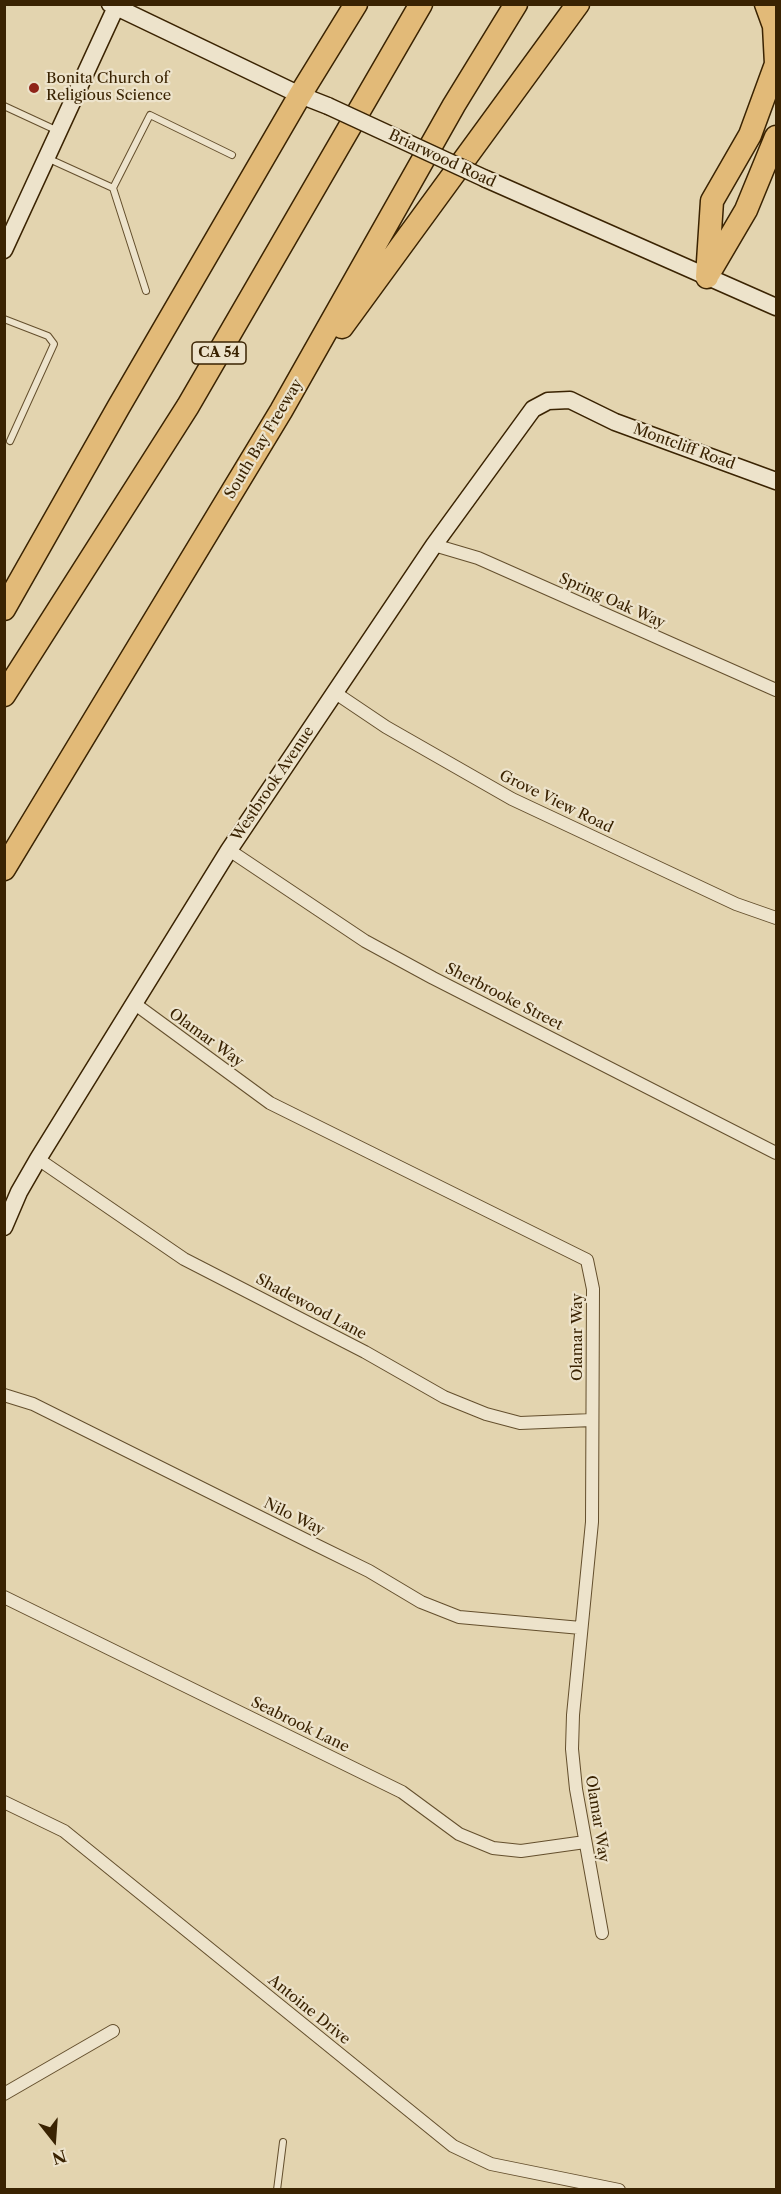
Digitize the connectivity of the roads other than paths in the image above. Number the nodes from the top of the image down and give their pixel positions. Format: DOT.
graph roads {
  1 [pos="356,4"];
  2 [pos="421,4"];
  3 [pos="516,4"];
  4 [pos="578,4"];
  5 [pos="766,4"];
  6 [pos="115,5"];
  7 [pos="300,95"];
  8 [pos="4,106"];
  9 [pos="59,131"];
  10 [pos="777,137"];
  11 [pos="232,156"];
  12 [pos="47,157"];
  13 [pos="113,188"];
  14 [pos="4,249"];
  15 [pos="707,277"];
  16 [pos="146,291"];
  17 [pos="777,307"];
  18 [pos="4,319"];
  19 [pos="281,411"];
  20 [pos="591,412"];
  21 [pos="10,441"];
  22 [pos="777,481"];
  23 [pos="434,545"];
  24 [pos="4,609"];
  25 [pos="777,690"];
  26 [pos="334,692"];
  27 [pos="4,695"];
  28 [pos="229,850"];
  29 [pos="4,869"];
  30 [pos="777,918"];
  31 [pos="135,1004"];
  32 [pos="777,1153"];
  33 [pos="38,1159"];
  34 [pos="4,1227"];
  35 [pos="4,1395"];
  36 [pos="592,1420"];
  37 [pos="4,1597"];
  38 [pos="581,1628"];
  39 [pos="4,1802"];
  40 [pos="585,1842"];
  41 [pos="602,1933"];
  42 [pos="113,2031"];
  43 [pos="4,2094"];
  44 [pos="283,2142"];
  45 [pos="277,2190"];
  46 [pos="619,2190"];
  1 -- 7 [label="highway"];
  2 -- 27 [label="highway, CA 54"];
  3 -- 19 [label="highway, South Bay Freeway"];
  4 -- 19 [label="highway"];
  5 -- 15 [label="highway"];
  6 -- 7 [label="street, Briarwood Road"];
  6 -- 9 [label="street"];
  7 -- 15 [label="street, Briarwood Road, bridge"];
  7 -- 24 [label="highway"];
  8 -- 9 [label="lane"];
  9 -- 12 [label="street"];
  10 -- 15 [label="highway"];
  11 -- 13 [label="lane"];
  12 -- 13 [label="lane"];
  12 -- 14 [label="street"];
  13 -- 16 [label="lane"];
  15 -- 17 [label="street, Briarwood Road"];
  18 -- 21 [label="lane"];
  19 -- 29 [label="highway, South Bay Freeway"];
  20 -- 22 [label="street, Montcliff Road"];
  20 -- 23 [label="street, Westbrook Avenue"];
  23 -- 25 [label="street, Spring Oak Way"];
  23 -- 26 [label="street, Westbrook Avenue"];
  26 -- 28 [label="street, Westbrook Avenue"];
  26 -- 30 [label="street, Grove View Road"];
  28 -- 31 [label="street, Westbrook Avenue"];
  28 -- 32 [label="street, Sherbrooke Street"];
  31 -- 33 [label="street, Westbrook Avenue"];
  31 -- 36 [label="street, Olamar Way"];
  33 -- 34 [label="street, Westbrook Avenue"];
  33 -- 36 [label="street, Shadewood Lane"];
  35 -- 38 [label="street, Nilo Way"];
  36 -- 38 [label="street, Olamar Way"];
  37 -- 40 [label="street, Seabrook Lane"];
  38 -- 40 [label="street, Olamar Way"];
  39 -- 46 [label="street, Antoine Drive"];
  40 -- 41 [label="street, Olamar Way"];
  42 -- 43 [label="street"];
  44 -- 45 [label="lane"];
}
